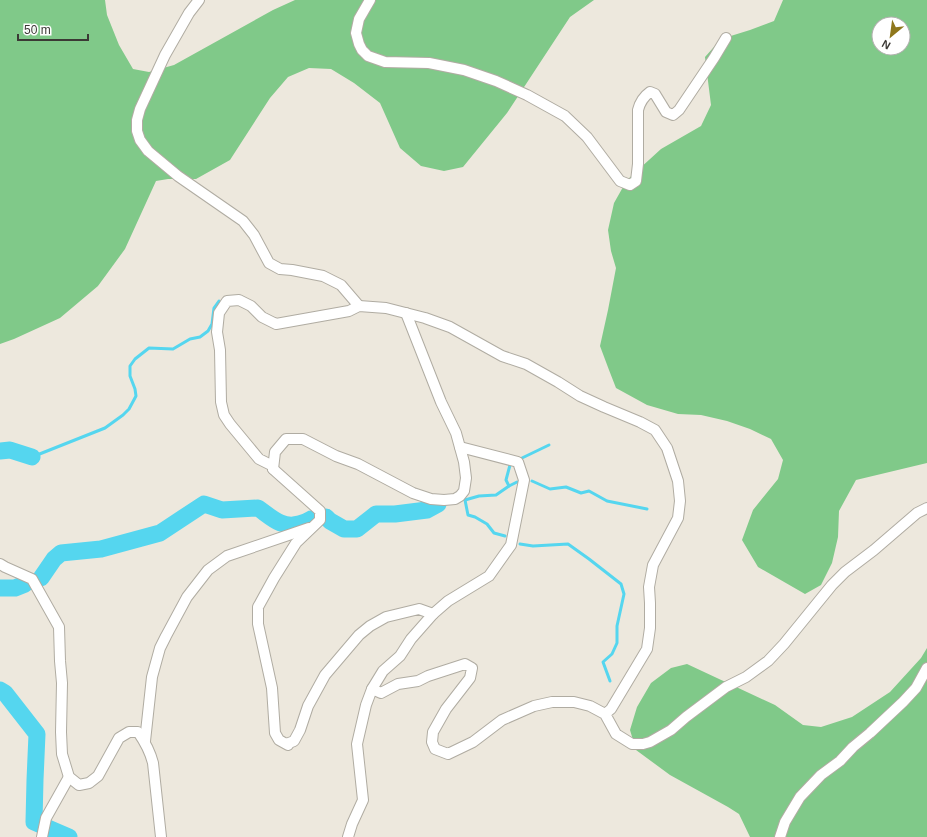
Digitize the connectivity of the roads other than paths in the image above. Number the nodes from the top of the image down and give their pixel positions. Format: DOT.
graph roads {
  1 [pos="199,0"];
  2 [pos="370,0"];
  3 [pos="726,38"];
  4 [pos="359,306"];
  5 [pos="406,313"];
  6 [pos="460,447"];
  7 [pos="273,469"];
  8 [pos="927,508"];
  9 [pos="311,527"];
  10 [pos="0,564"];
  11 [pos="433,614"];
  12 [pos="927,668"];
  13 [pos="372,689"];
  14 [pos="605,714"];
  15 [pos="144,741"];
  16 [pos="70,777"];
  17 [pos="42,834"];
  18 [pos="161,837"];
  19 [pos="348,837"];
  20 [pos="780,837"];
  1 -- 4 [label="street"];
  2 -- 3 [label="street"];
  4 -- 5 [label="street"];
  4 -- 7 [label="street"];
  5 -- 6 [label="street"];
  5 -- 14 [label="street"];
  6 -- 7 [label="street"];
  6 -- 11 [label="street"];
  7 -- 9 [label="street"];
  8 -- 14 [label="street"];
  9 -- 11 [label="street"];
  9 -- 15 [label="street"];
  10 -- 16 [label="street"];
  11 -- 13 [label="street"];
  12 -- 20 [label="street"];
  13 -- 14 [label="street"];
  13 -- 19 [label="street"];
  15 -- 16 [label="street"];
  15 -- 18 [label="street"];
  16 -- 17 [label="street"];
}
